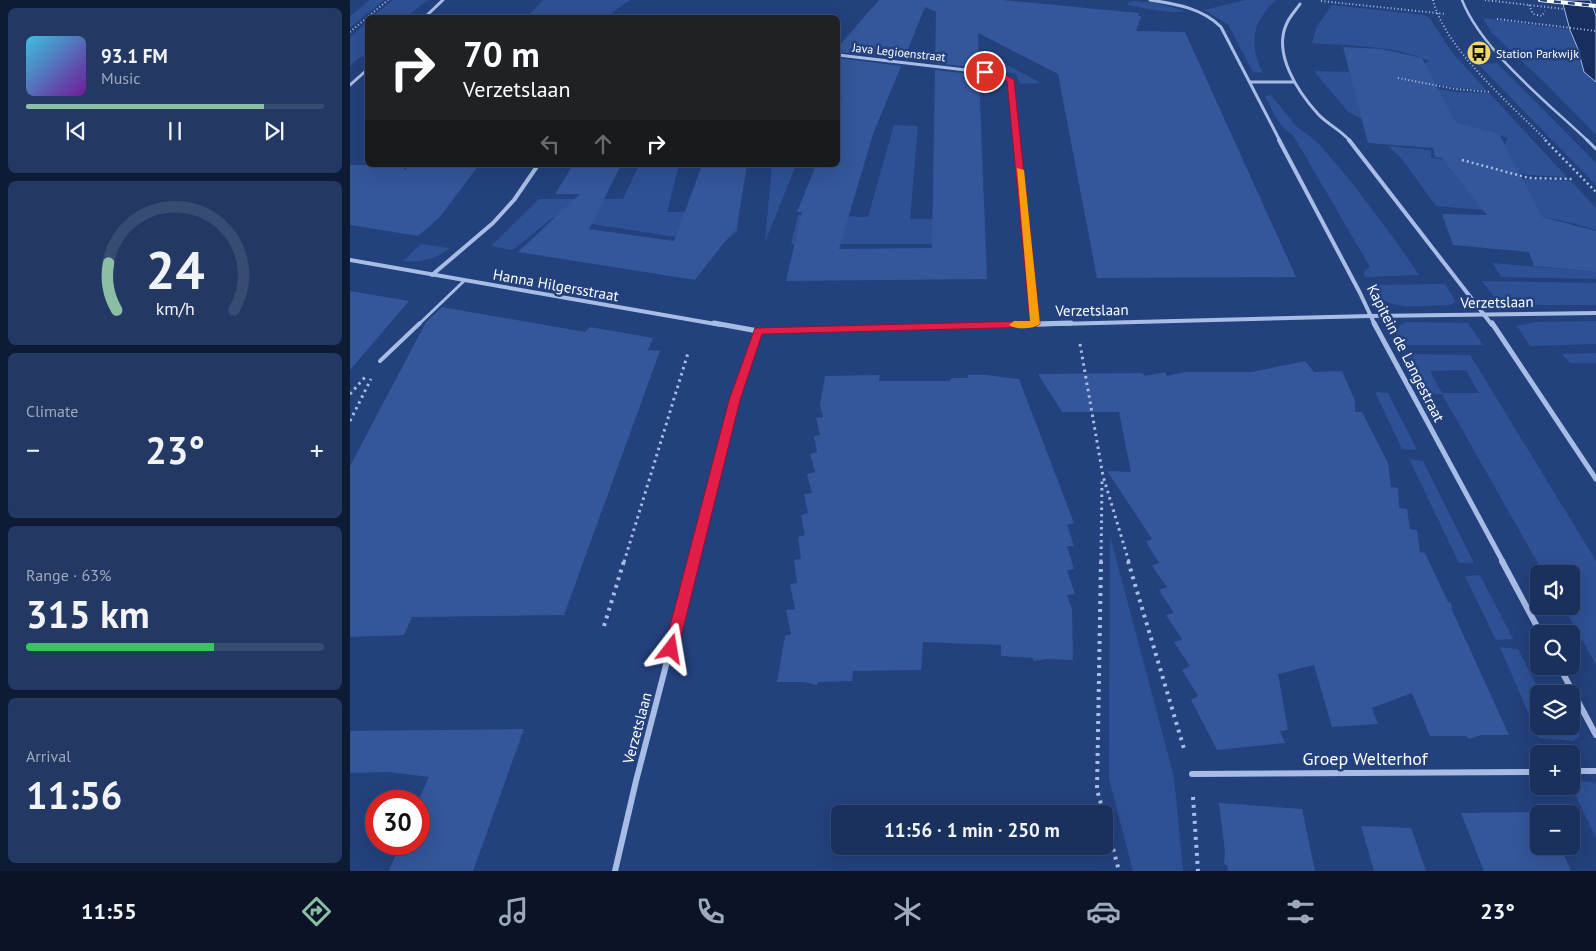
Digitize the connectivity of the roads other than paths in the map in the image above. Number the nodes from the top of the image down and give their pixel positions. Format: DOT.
graph roads {
  1 [pos="442,0"];
  2 [pos="1150,0"];
  3 [pos="1462,0"];
  4 [pos="1300,4"];
  5 [pos="427,15"];
  6 [pos="840,56"];
  7 [pos="365,72"];
  8 [pos="1250,82"];
  9 [pos="1293,82"];
  10 [pos="350,85"];
  11 [pos="1596,149"];
  12 [pos="537,167"];
  13 [pos="350,260"];
  14 [pos="432,275"];
  15 [pos="464,280"];
  16 [pos="1596,313"];
  17 [pos="1486,314"];
  18 [pos="1370,316"];
  19 [pos="1035,324"];
  20 [pos="758,331"];
  21 [pos="380,361"];
  22 [pos="1596,479"];
  23 [pos="1537,625"];
  24 [pos="1564,675"];
  25 [pos="1596,735"];
  26 [pos="1580,771"];
  27 [pos="1596,771"];
  28 [pos="1530,772"];
  29 [pos="1192,774"];
  30 [pos="615,871"];
  1 -- 5 [label="street"];
  2 -- 8 [label="street, Kapitein de Langestraat"];
  3 -- 11 [label="lane"];
  4 -- 9 [label="street"];
  6 -- 19 [label="street, Java Legioenstraat"];
  7 -- 10 [label="street"];
  8 -- 9 [label="street"];
  8 -- 18 [label="street, Kapitein de Langestraat"];
  9 -- 17 [label="street"];
  12 -- 14 [label="street"];
  13 -- 14 [label="street, Hanna Hilgersstraat"];
  14 -- 15 [label="street, Hanna Hilgersstraat"];
  15 -- 20 [label="street, Hanna Hilgersstraat"];
  15 -- 21 [label="lane"];
  16 -- 17 [label="street, Verzetslaan"];
  17 -- 18 [label="street, Verzetslaan"];
  17 -- 22 [label="street"];
  18 -- 19 [label="street, Verzetslaan"];
  18 -- 23 [label="street, Kapitein de Langestraat"];
  19 -- 20 [label="street, Verzetslaan"];
  20 -- 30 [label="street, Verzetslaan"];
  24 -- 25 [label="street"];
  26 -- 27 [label="street"];
  28 -- 29 [label="street, Groep Welterhof"];
}
